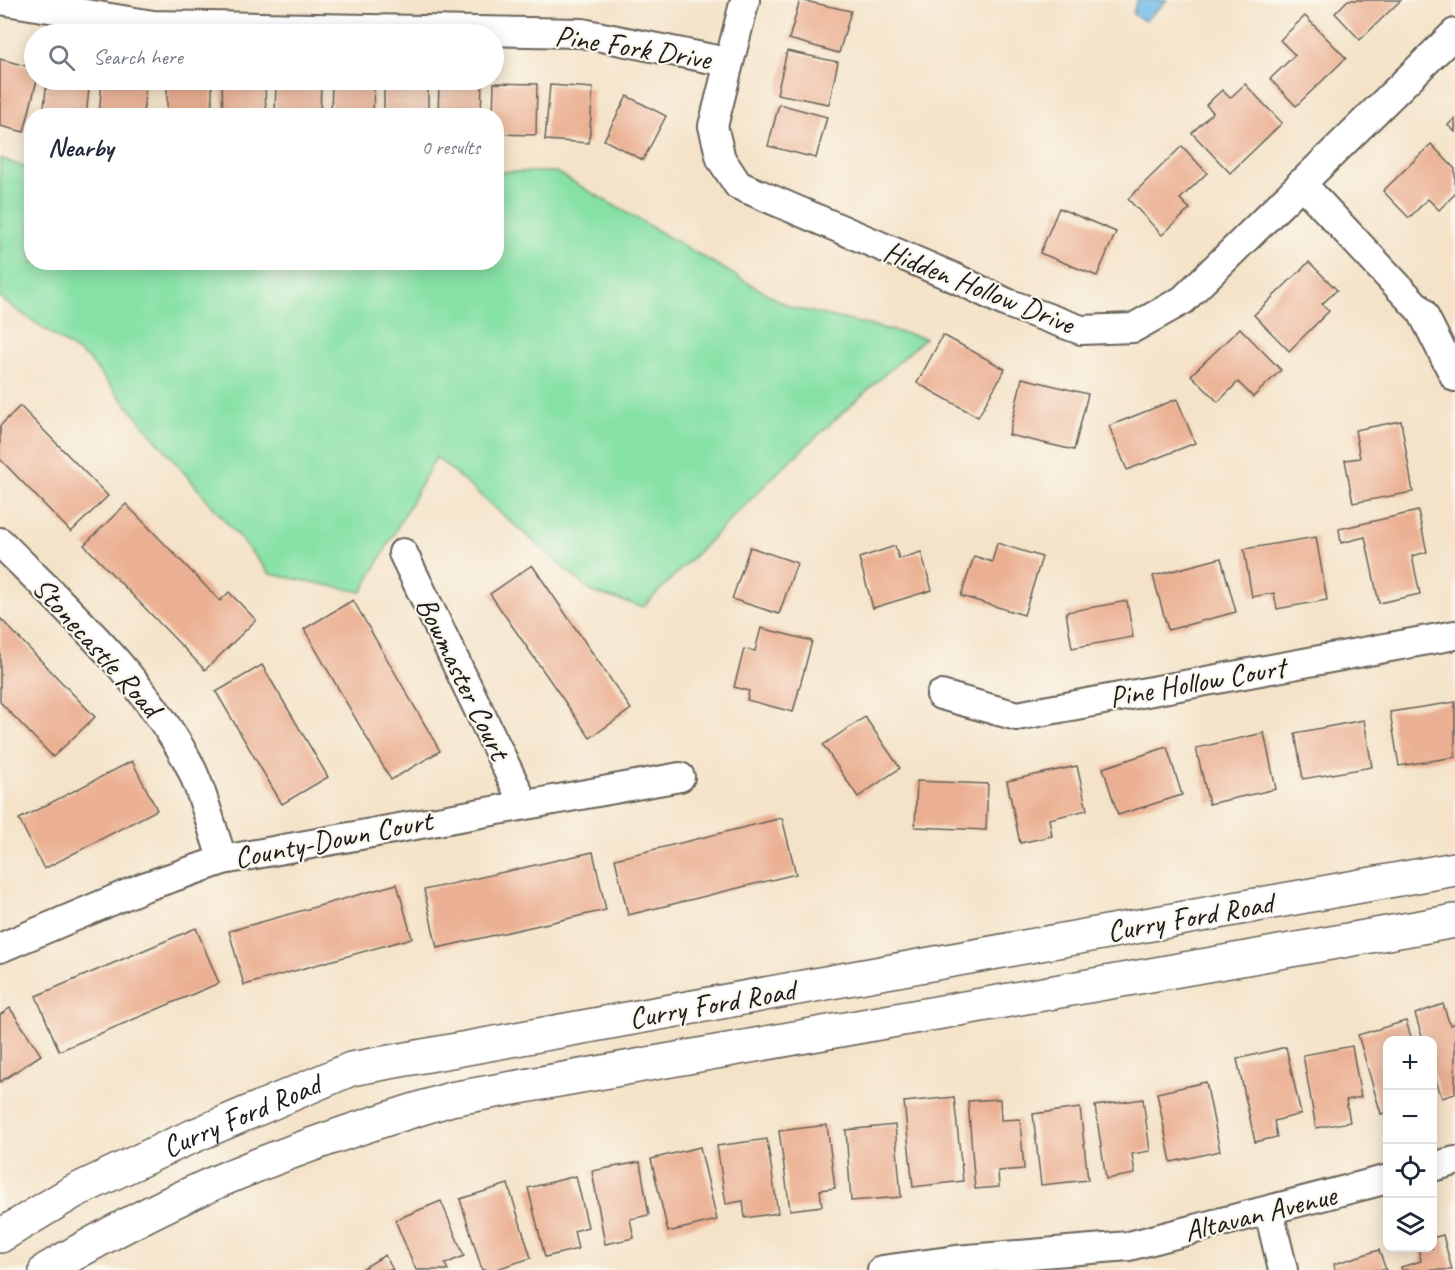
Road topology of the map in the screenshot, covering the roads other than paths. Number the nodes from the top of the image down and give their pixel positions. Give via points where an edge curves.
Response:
1 (0, 0) edge
2 (745, 0) edge
3 (147, 24) edge
4 (504, 32) edge
5 (1455, 33) edge
6 (728, 62) junction
7 (1301, 183) junction
8 (1455, 377) edge
9 (0, 542) edge
10 (403, 553) dead end
11 (1455, 635) edge
12 (941, 695) dead end
13 (680, 777) dead end
14 (524, 804) junction
15 (223, 860) junction
16 (1455, 869) edge
17 (1455, 921) edge
18 (0, 948) edge
19 (1455, 1161) edge
20 (1437, 1166) edge
21 (1383, 1180) edge
22 (1269, 1212) junction
23 (0, 1236) edge
24 (46, 1270) edge
25 (882, 1270) edge
26 (1283, 1270) edge

1 - 3 street, Pine Fork Drive
2 - 6 street, Hidden Hollow Drive
4 - 6 street, Pine Fork Drive via 582,33
5 - 7 street, Hidden Hollow Drive
6 - 7 street, Hidden Hollow Drive via 713,126 721,159 738,185 1006,303 1082,330 1133,328 1183,300
7 - 8 street via 1422,312
9 - 15 street, Stonecastle Road via 122,665 160,714 188,763
10 - 14 street, Bowmaster Court
11 - 12 street, Pine Hollow Court via 1017,716
13 - 14 street, County-Down Court
14 - 15 street, County-Down Court
15 - 18 street, County-Down Court via 144,887
16 - 23 street, Curry Ford Road via 351,1069 146,1157 73,1192
17 - 24 street, Curry Ford Road via 451,1099 366,1125 203,1187
19 - 20 street
21 - 22 street, Altavan Avenue
22 - 25 street, Altavan Avenue via 1129,1246
22 - 26 street

